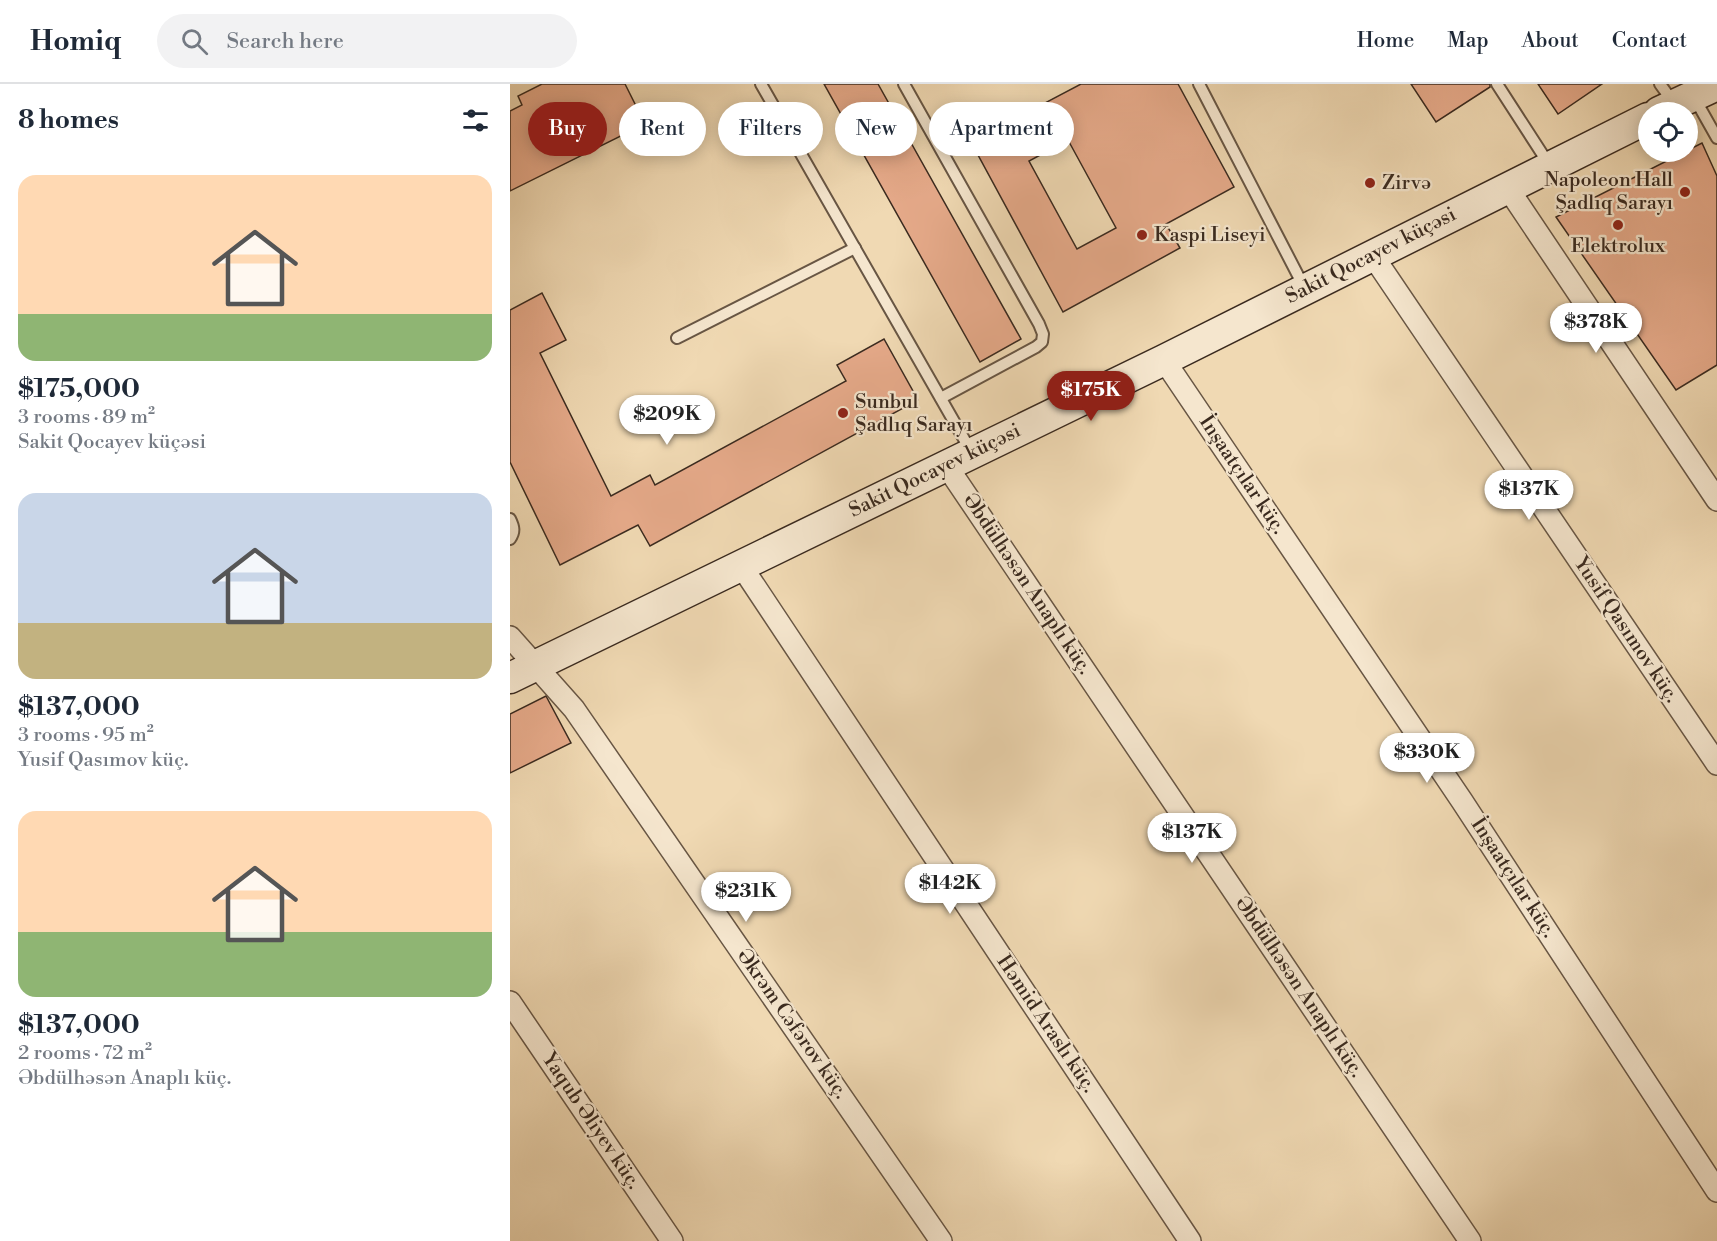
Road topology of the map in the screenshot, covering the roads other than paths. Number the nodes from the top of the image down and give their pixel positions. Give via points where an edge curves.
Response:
1 (761, 84) edge
2 (904, 84) edge
3 (1199, 84) edge
4 (1497, 84) edge
5 (1681, 96) edge
6 (1638, 123) edge
7 (1717, 138) edge
8 (1551, 166) junction
9 (1507, 187) junction
10 (855, 248) junction
11 (1373, 256) junction
12 (1305, 290) junction
13 (677, 338) dead end
14 (1164, 360) junction
15 (941, 398) junction
16 (959, 459) junction
17 (1717, 500) edge
18 (510, 519) edge
19 (510, 539) edge
20 (742, 567) junction
21 (510, 637) edge
22 (523, 672) edge
23 (1717, 764) edge
24 (510, 1002) edge
25 (1717, 1191) edge
26 (672, 1241) edge
27 (941, 1241) edge
28 (1190, 1241) edge
29 (1470, 1241) edge

1 - 10 lane
2 - 15 lane via 1043,334 1036,347
3 - 12 lane
4 - 8 lane
5 - 7 lane
6 - 8 street, Sakit Qocayev küçəsi
8 - 9 street, Sakit Qocayev küçəsi
9 - 11 street, Sakit Qocayev küçəsi
9 - 17 street
10 - 13 lane
10 - 15 lane
11 - 12 street, Sakit Qocayev küçəsi
11 - 23 street, Yusif Qasımov küç.
12 - 14 street, Sakit Qocayev küçəsi
14 - 16 street, Sakit Qocayev küçəsi
14 - 25 street, İnşaatçılar küç. via 1462,801
15 - 16 lane
16 - 20 street, Sakit Qocayev küçəsi
16 - 29 street, Əbdülhəsən Anaplı küç.
18 - 19 lane via 514,534
20 - 22 street, Sakit Qocayev küçəsi
20 - 28 street, Həmid Araslı küç.
21 - 22 street, Əkrəm Cəfərov küç.
22 - 27 street, Əkrəm Cəfərov küç. via 574,708
24 - 26 street, Yaqub Əliyev küç.

